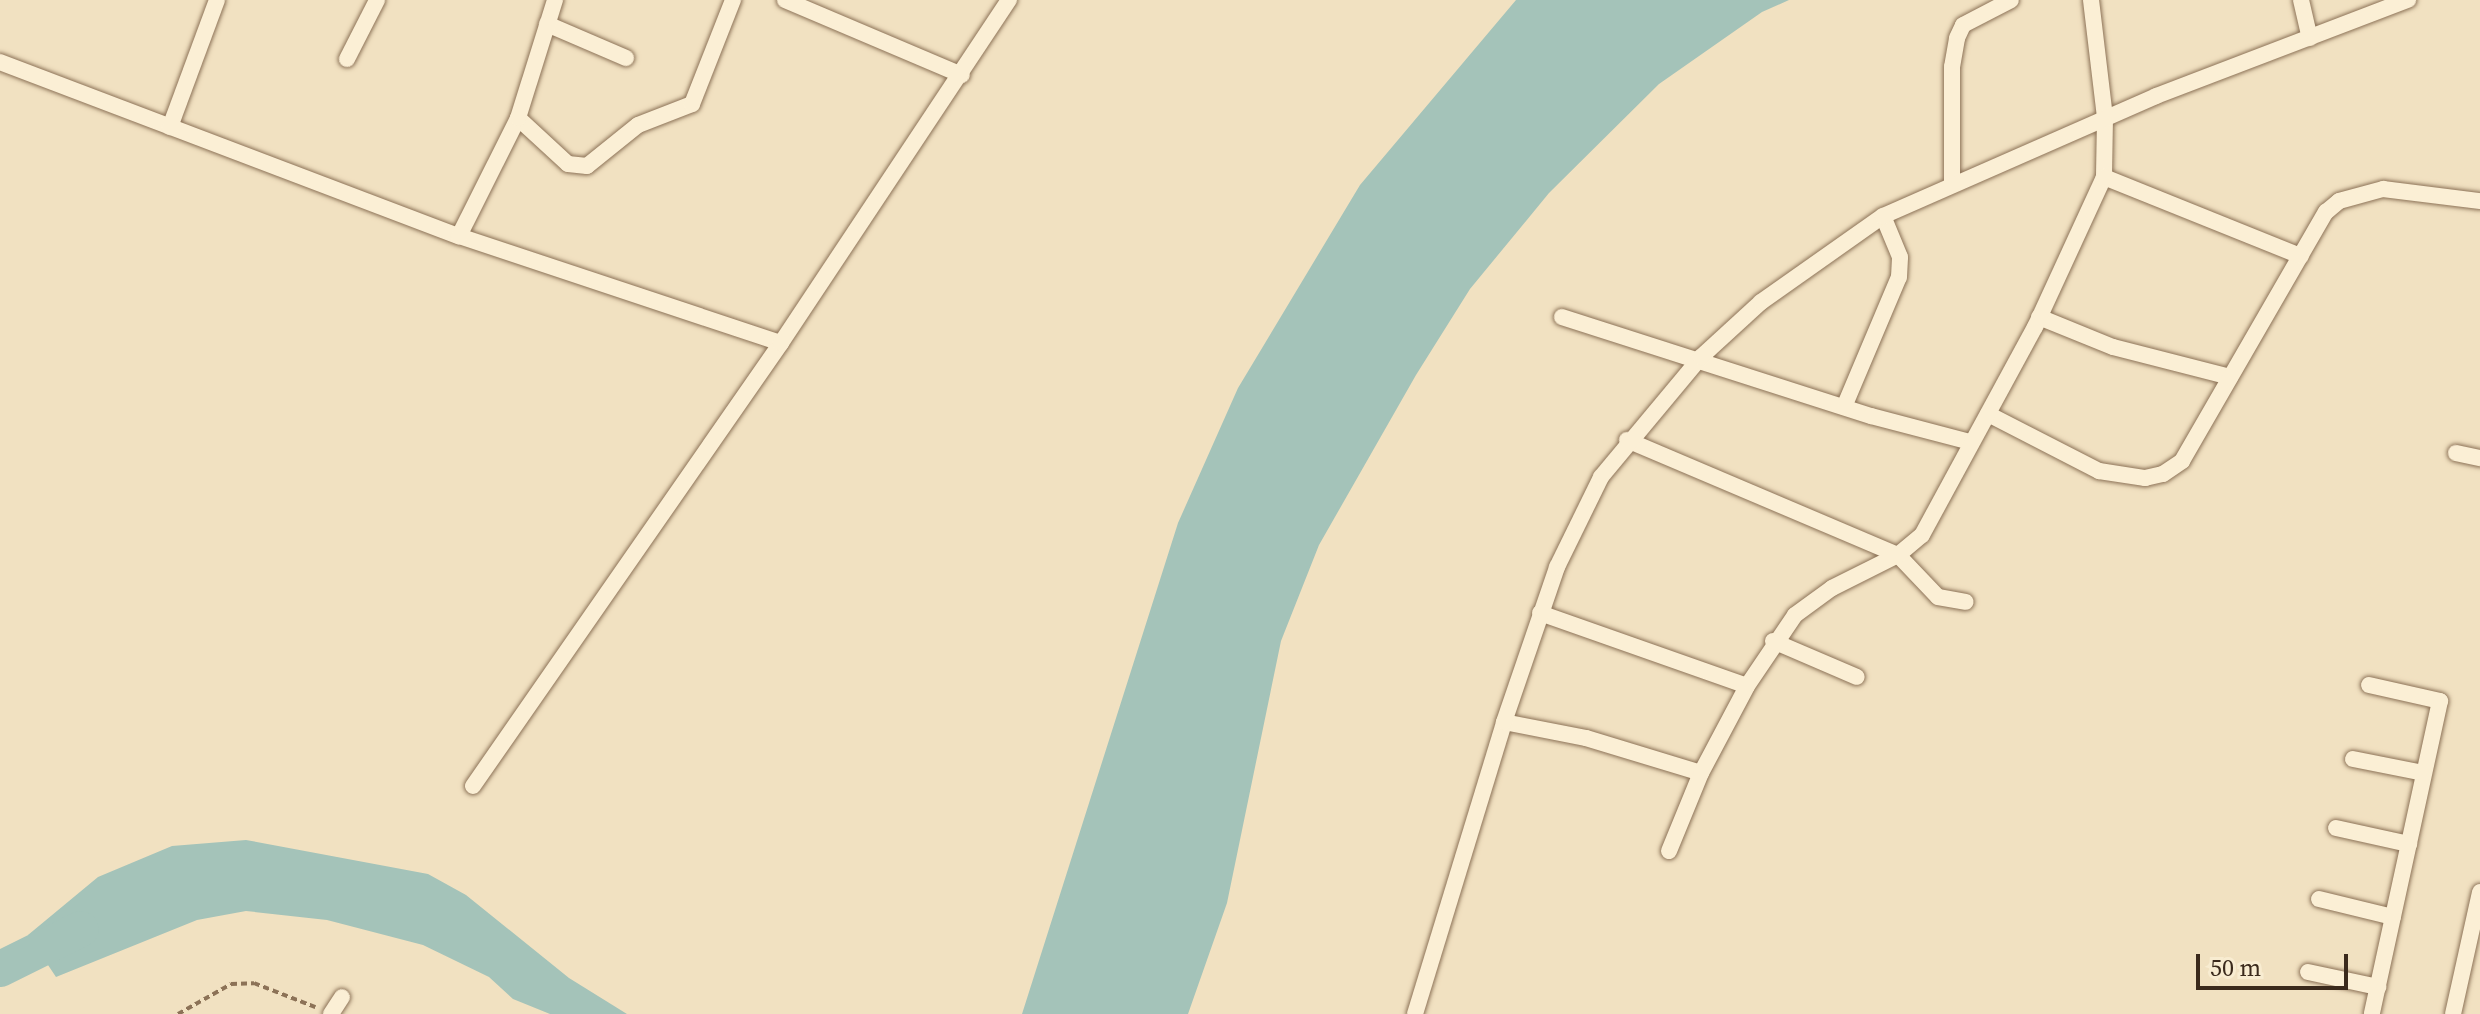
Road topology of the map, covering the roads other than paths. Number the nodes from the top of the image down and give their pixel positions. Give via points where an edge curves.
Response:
1 (217, 0) edge
2 (377, 0) edge
3 (555, 0) edge
4 (733, 0) edge
5 (785, 0) edge
6 (1009, 0) edge
7 (2011, 0) edge
8 (2091, 0) edge
9 (2301, 0) edge
10 (2408, 0) edge
11 (547, 24) junction
12 (2310, 38) junction
13 (626, 58) dead end
14 (347, 59) dead end
15 (0, 62) edge
16 (962, 75) junction
17 (518, 118) junction
18 (2105, 118) junction
19 (170, 127) junction
20 (2104, 177) junction
21 (1952, 182) junction
22 (2480, 201) edge
23 (1883, 216) junction
24 (459, 236) junction
25 (2301, 256) junction
26 (1562, 317) dead end
27 (2039, 317) junction
28 (781, 343) junction
29 (1701, 357) junction
30 (2230, 377) junction
31 (1844, 407) junction
32 (1988, 414) junction
33 (1627, 440) junction
34 (1970, 442) junction
35 (2456, 453) dead end
36 (2480, 458) edge
37 (1898, 555) junction
38 (1966, 602) dead end
39 (1540, 613) junction
40 (1773, 641) junction
41 (1857, 677) dead end
42 (2369, 685) dead end
43 (1747, 686) junction
44 (1504, 722) junction
45 (2353, 759) dead end
46 (1701, 773) junction
47 (2424, 773) junction
48 (473, 786) dead end
49 (2336, 828) dead end
50 (2409, 844) junction
51 (1669, 851) dead end
52 (2480, 892) edge
53 (2319, 899) dead end
54 (2393, 917) junction
55 (2308, 972) dead end
56 (2378, 987) junction
57 (342, 997) dead end
58 (332, 1014) edge
59 (1415, 1014) edge
60 (2372, 1014) edge
61 (2453, 1014) edge

1 - 19 street
2 - 14 street
3 - 11 street
4 - 17 street via 692,104 638,125 587,166 568,164
5 - 16 street
6 - 16 street
7 - 21 street via 1963,25 1957,38
8 - 18 street
9 - 12 street
10 - 12 street
11 - 13 street
11 - 17 street
12 - 18 street
15 - 19 street
16 - 28 street
17 - 24 street
18 - 20 street
18 - 21 street
19 - 24 street
20 - 25 street
20 - 27 street
21 - 23 street
22 - 25 street via 2383,189 2358,192 2326,212
23 - 29 street via 1761,302
23 - 31 street via 1900,257 1899,277
24 - 28 street
25 - 30 street
26 - 29 street
27 - 30 street via 2113,347
27 - 32 street
28 - 48 street
29 - 31 street
29 - 33 street
30 - 32 street via 2182,461 2145,478 2099,471
31 - 34 street
32 - 34 street
33 - 37 street
33 - 39 street via 1576,525
34 - 37 street via 1952,488 1922,535
35 - 36 street
37 - 38 street via 1938,597
37 - 40 street via 1812,602
39 - 43 street
39 - 44 street
40 - 41 street
40 - 43 street
42 - 47 street via 2440,701
43 - 46 street
44 - 46 street via 1586,738
44 - 59 street
45 - 47 street
46 - 51 street
47 - 50 street
49 - 50 street
50 - 54 street
52 - 61 street
53 - 54 street
54 - 56 street
55 - 56 street
56 - 60 street
57 - 58 street

